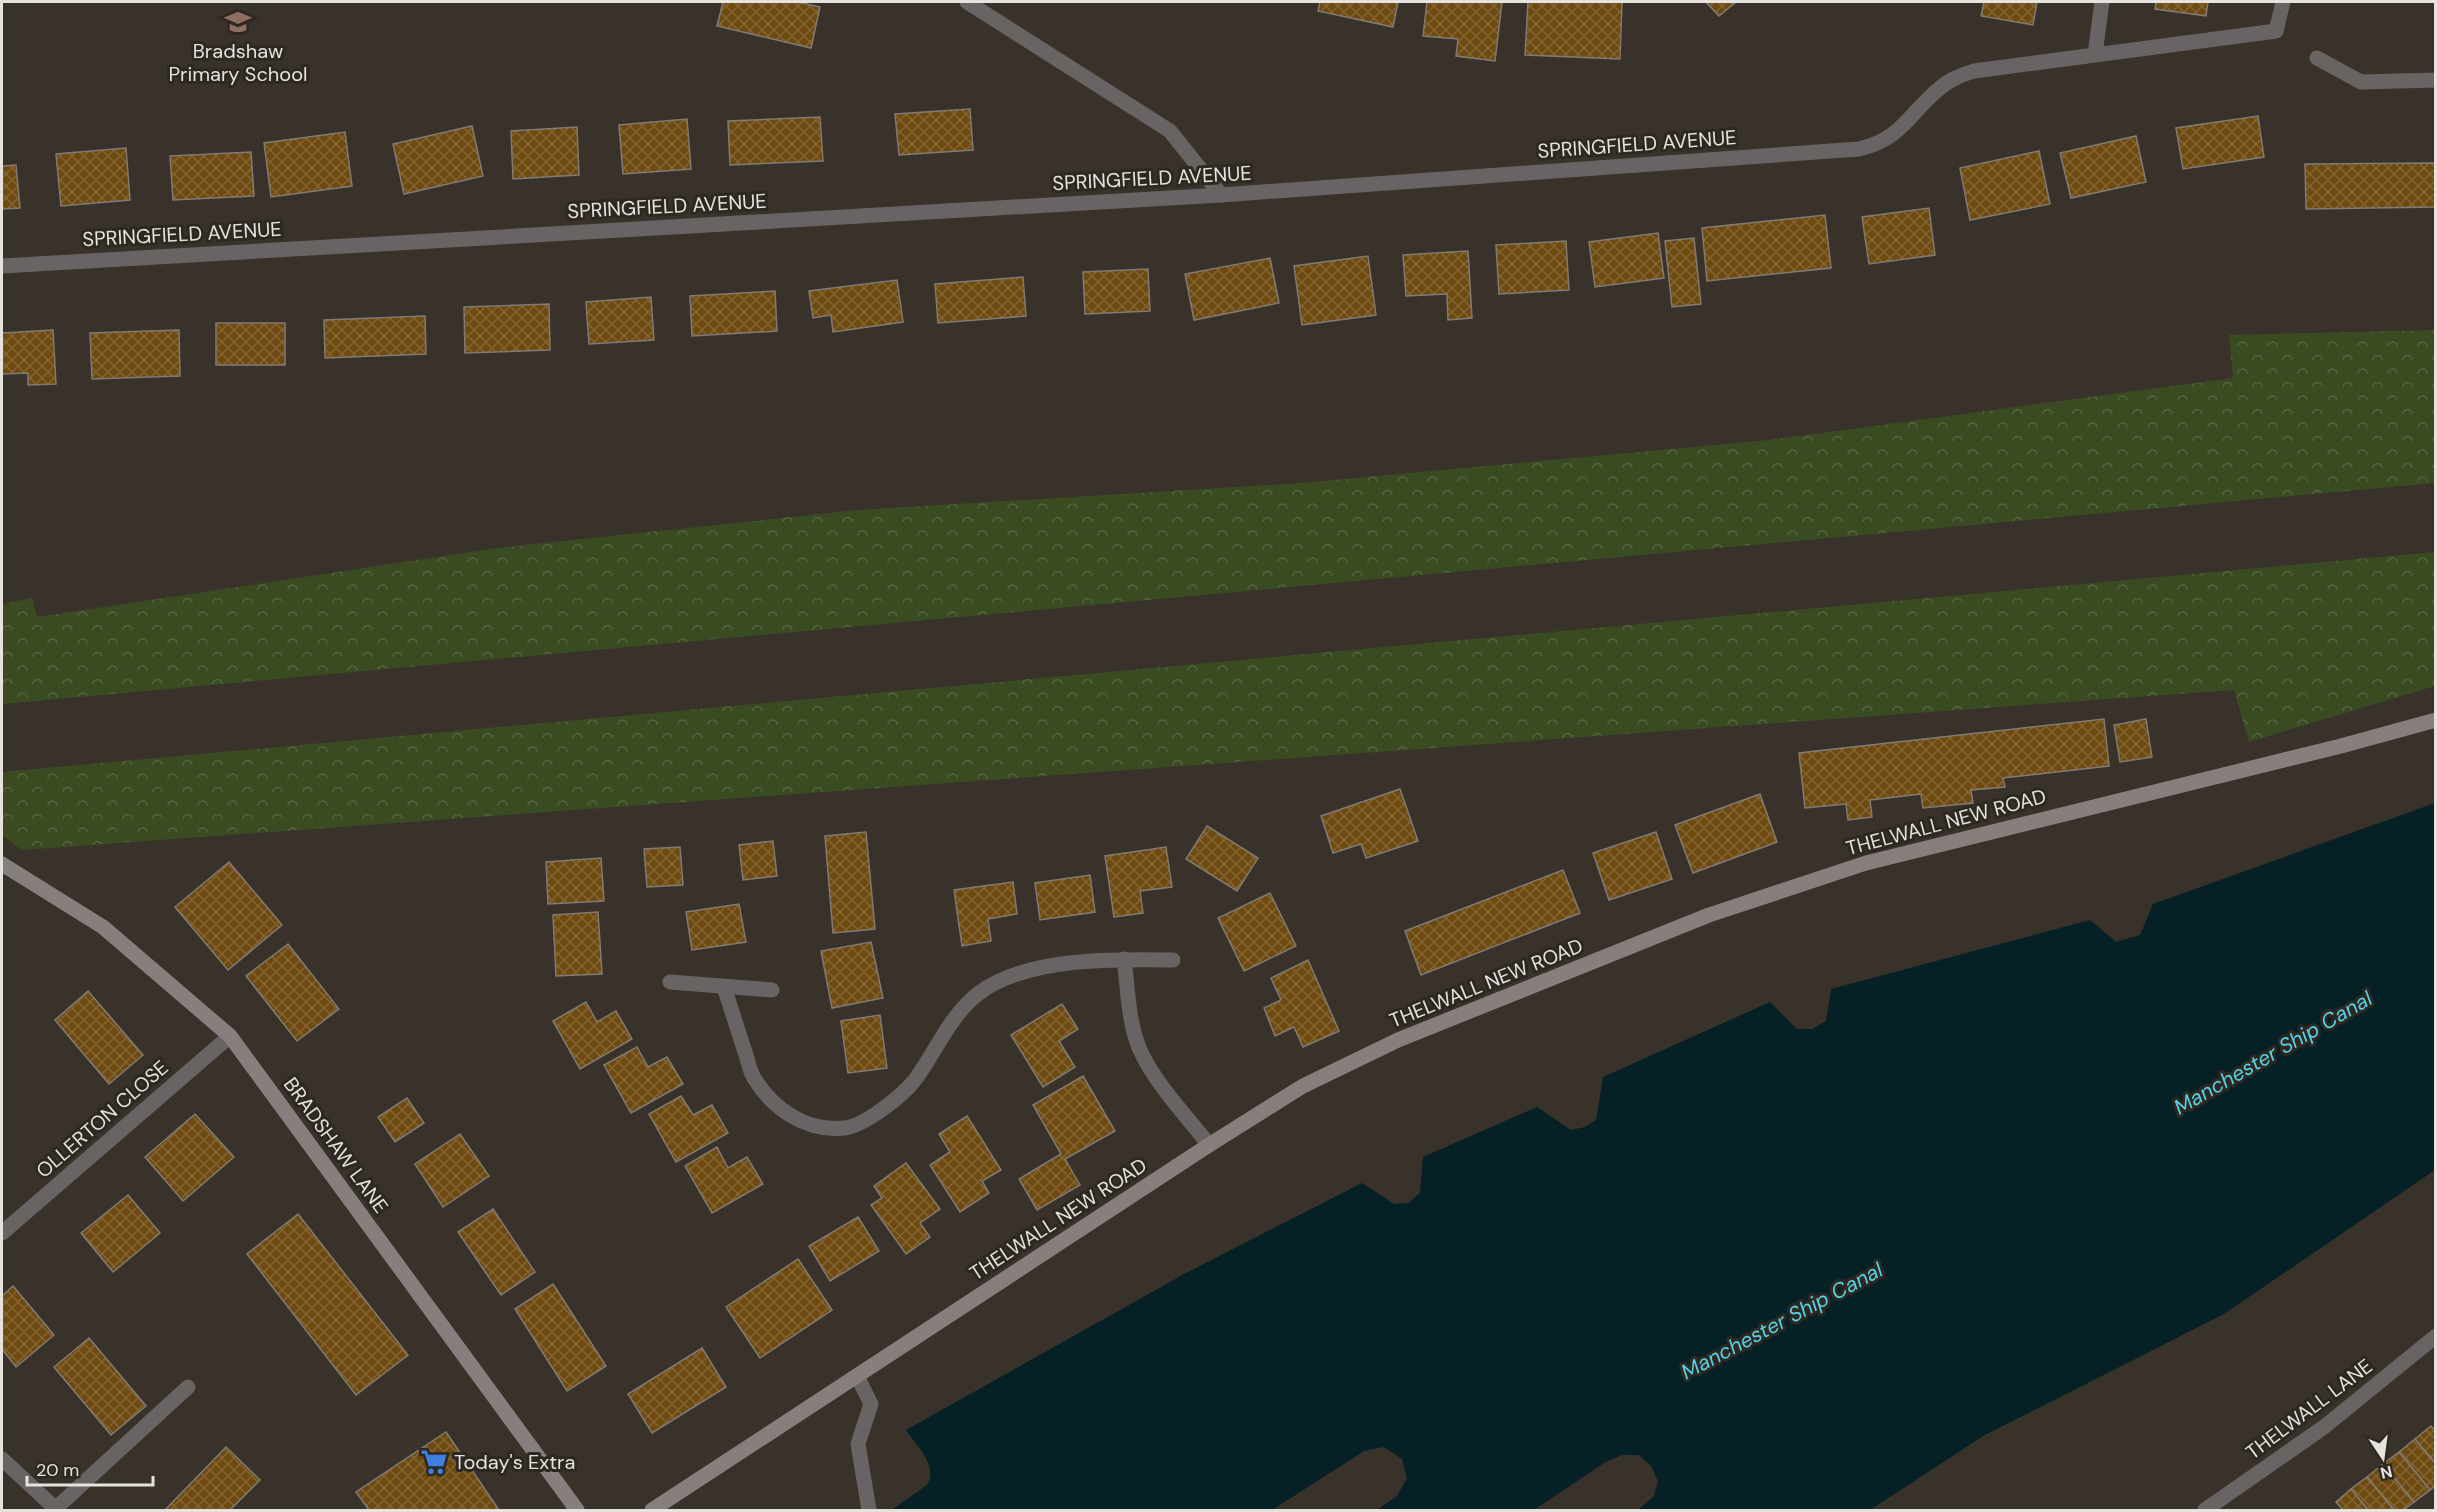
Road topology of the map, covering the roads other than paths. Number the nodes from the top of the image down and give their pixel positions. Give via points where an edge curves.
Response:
1 (967, 2) edge
2 (2102, 2) edge
3 (2283, 2) edge
4 (2095, 54) junction
5 (2317, 58) dead end
6 (2436, 80) edge
7 (1221, 195) junction
8 (2, 266) edge
9 (2436, 720) edge
10 (2, 864) edge
11 (1124, 959) junction
12 (1173, 960) dead end
13 (670, 982) dead end
14 (724, 987) junction
15 (772, 990) dead end
16 (230, 1036) junction
17 (1209, 1145) junction
18 (2, 1233) edge
19 (2436, 1336) edge
20 (857, 1376) junction
21 (188, 1387) dead end
22 (2, 1459) edge
23 (56, 1510) edge
24 (577, 1510) edge
25 (652, 1510) edge
26 (869, 1510) edge
27 (2205, 1510) edge

1 - 7 street via 1170,131
2 - 4 street
3 - 4 street, SPRINGFIELD AVENUE via 2276,31
4 - 7 street, SPRINGFIELD AVENUE via 1974,71 1957,77 1940,88 1891,137 1859,149
5 - 6 street via 2361,82
7 - 8 street, SPRINGFIELD AVENUE
9 - 17 main road, THELWALL NEW ROAD via 1866,862 1709,915 1398,1040 1302,1086
10 - 16 main road, BRADSHAW LANE via 103,927
11 - 12 street
11 - 14 street via 1058,965 1015,974 979,993 956,1015 913,1082 880,1112 845,1129 805,1124 776,1106 753,1076
11 - 17 street via 1132,1025 1141,1051 1158,1080
13 - 14 street
14 - 15 street
16 - 18 street, OLLERTON CLOSE
16 - 24 main road, BRADSHAW LANE
17 - 20 main road, THELWALL NEW ROAD
19 - 27 street, THELWALL LANE via 2324,1426
20 - 25 main road, THELWALL NEW ROAD
20 - 26 street via 871,1404 858,1444
21 - 23 street
22 - 23 street

